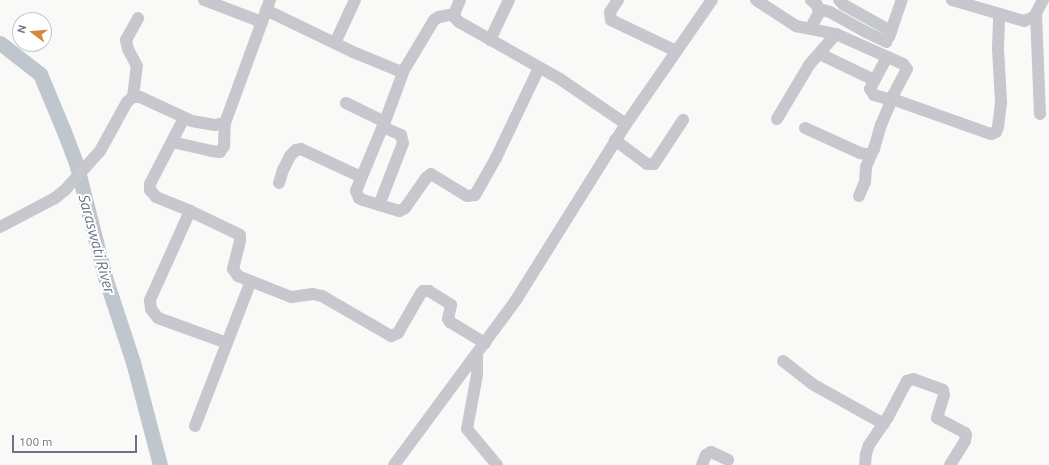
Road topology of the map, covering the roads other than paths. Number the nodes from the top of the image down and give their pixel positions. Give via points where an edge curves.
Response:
1 (204, 0) edge
2 (355, 0) edge
3 (460, 0) edge
4 (509, 0) edge
5 (618, 0) edge
6 (712, 0) edge
7 (756, 0) edge
8 (839, 0) edge
9 (902, 0) edge
10 (952, 0) edge
11 (1043, 0) edge
12 (815, 4) edge
13 (268, 5) edge
14 (454, 14) junction
15 (999, 14) junction
16 (1036, 14) junction
17 (138, 18) dead end
18 (262, 22) junction
19 (810, 29) junction
20 (836, 34) junction
21 (889, 36) junction
22 (490, 40) junction
23 (335, 44) junction
24 (676, 51) junction
25 (820, 54) junction
26 (885, 56) junction
27 (540, 68) junction
28 (404, 70) junction
29 (874, 80) junction
30 (133, 97) junction
31 (892, 99) junction
32 (346, 103) dead end
33 (1040, 114) dead end
34 (184, 118) junction
35 (777, 119) dead end
36 (683, 120) dead end
37 (225, 123) junction
38 (384, 124) junction
39 (626, 124) junction
40 (805, 128) dead end
41 (615, 140) junction
42 (172, 142) junction
43 (872, 153) junction
44 (361, 177) junction
45 (279, 183) dead end
46 (859, 196) dead end
47 (379, 205) junction
48 (190, 211) junction
49 (0, 227) edge
50 (251, 281) junction
51 (227, 343) junction
52 (486, 343) junction
53 (477, 354) junction
54 (784, 361) dead end
55 (884, 424) junction
56 (195, 426) dead end
57 (728, 460) dead end
58 (394, 465) edge
59 (497, 465) edge
60 (702, 465) edge
61 (865, 465) edge
62 (950, 465) edge

1 - 18 street
2 - 23 street
3 - 14 street
4 - 22 street
5 - 24 street via 610,12 611,20
6 - 24 street
7 - 19 street via 796,26
8 - 21 street
9 - 21 street
10 - 15 street
11 - 16 street
12 - 19 street via 819,12
12 - 21 street via 864,31
13 - 18 street
13 - 23 street
14 - 22 street via 458,22
14 - 28 street via 439,16 434,20
15 - 16 street via 1024,21 1032,19
15 - 31 street via 1001,102 1000,121 996,132 988,134
16 - 33 street
17 - 30 street via 126,40 137,66
18 - 37 street
19 - 20 street
20 - 25 street
20 - 26 street
21 - 26 street
22 - 27 street
23 - 28 street via 395,71
24 - 39 street
25 - 29 street
25 - 35 street via 809,65
26 - 29 street
26 - 31 street via 903,64 907,69
27 - 39 street
27 - 47 street via 496,158 473,196 467,196 431,174 403,210
28 - 38 street
29 - 31 street via 870,92
30 - 34 street via 140,97
30 - 49 street via 127,102 92,161 65,190 55,198
31 - 43 street
32 - 38 street
34 - 37 street via 215,125
34 - 42 street
36 - 41 street via 654,164 647,164
37 - 42 street via 224,146 220,152
38 - 44 street
38 - 47 street via 401,135 403,143
39 - 41 street
40 - 43 street via 860,153
41 - 52 street via 516,300
42 - 48 street via 150,184 150,190 156,197
43 - 46 street
44 - 45 street via 301,149 290,156
44 - 47 street via 357,194 363,200
48 - 50 street via 240,235 233,268 238,276
48 - 51 street via 150,300 151,309 158,318
50 - 51 street
50 - 52 street via 291,297 313,294 322,296 391,336 398,333 421,293 429,291 450,305 450,322
51 - 56 street
52 - 53 street
53 - 58 street
53 - 59 street via 477,375 467,429
54 - 55 street via 814,385
55 - 61 street via 867,450
55 - 62 street via 907,380 941,388 945,392 937,418 965,432 966,435
57 - 60 street via 711,452 706,455

